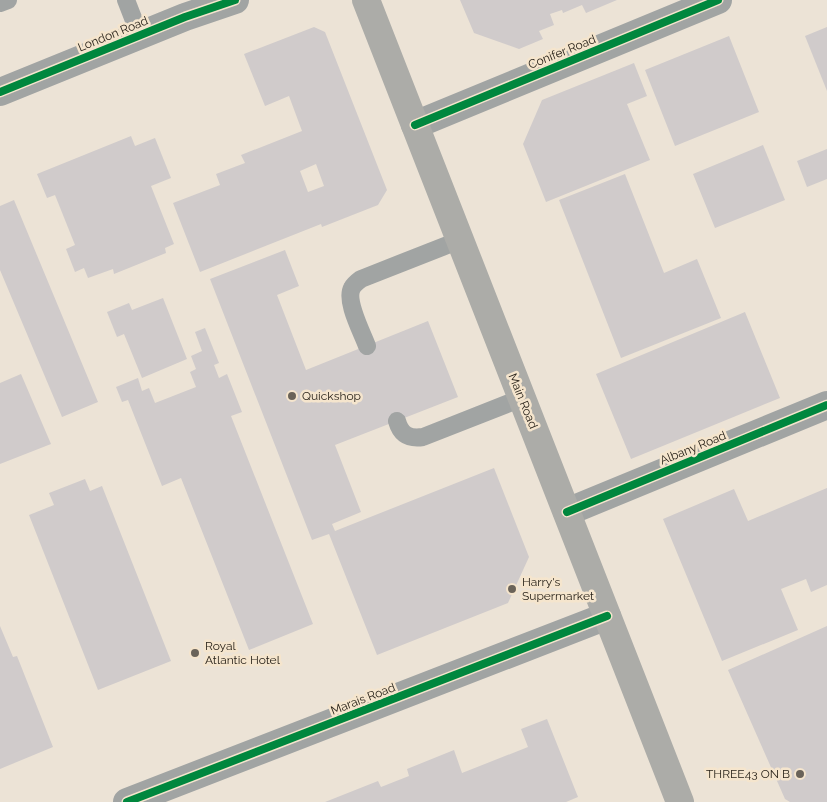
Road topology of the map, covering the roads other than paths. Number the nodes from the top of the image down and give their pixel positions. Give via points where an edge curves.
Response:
1 (8, 0) edge
2 (126, 0) edge
3 (235, 0) edge
4 (366, 0) edge
5 (718, 0) edge
6 (0, 3) edge
7 (140, 36) junction
8 (0, 92) edge
9 (415, 125) junction
10 (460, 240) junction
11 (367, 346) dead end
12 (522, 398) junction
13 (827, 405) edge
14 (397, 421) dead end
15 (567, 512) junction
16 (607, 616) junction
17 (127, 802) edge
18 (680, 802) edge

1 - 6 lane
2 - 7 lane
3 - 7 street, London Road
4 - 9 main road, Main Road
5 - 9 street, Conifer Road
7 - 8 street, London Road
9 - 10 main road, Main Road
10 - 11 lane via 353,285 351,303
10 - 12 main road, Main Road
12 - 14 lane via 423,437 405,435
12 - 15 main road, Main Road
13 - 15 street, Albany Road
15 - 16 main road, Main Road
16 - 17 street, Marais Road
16 - 18 main road, Main Road

